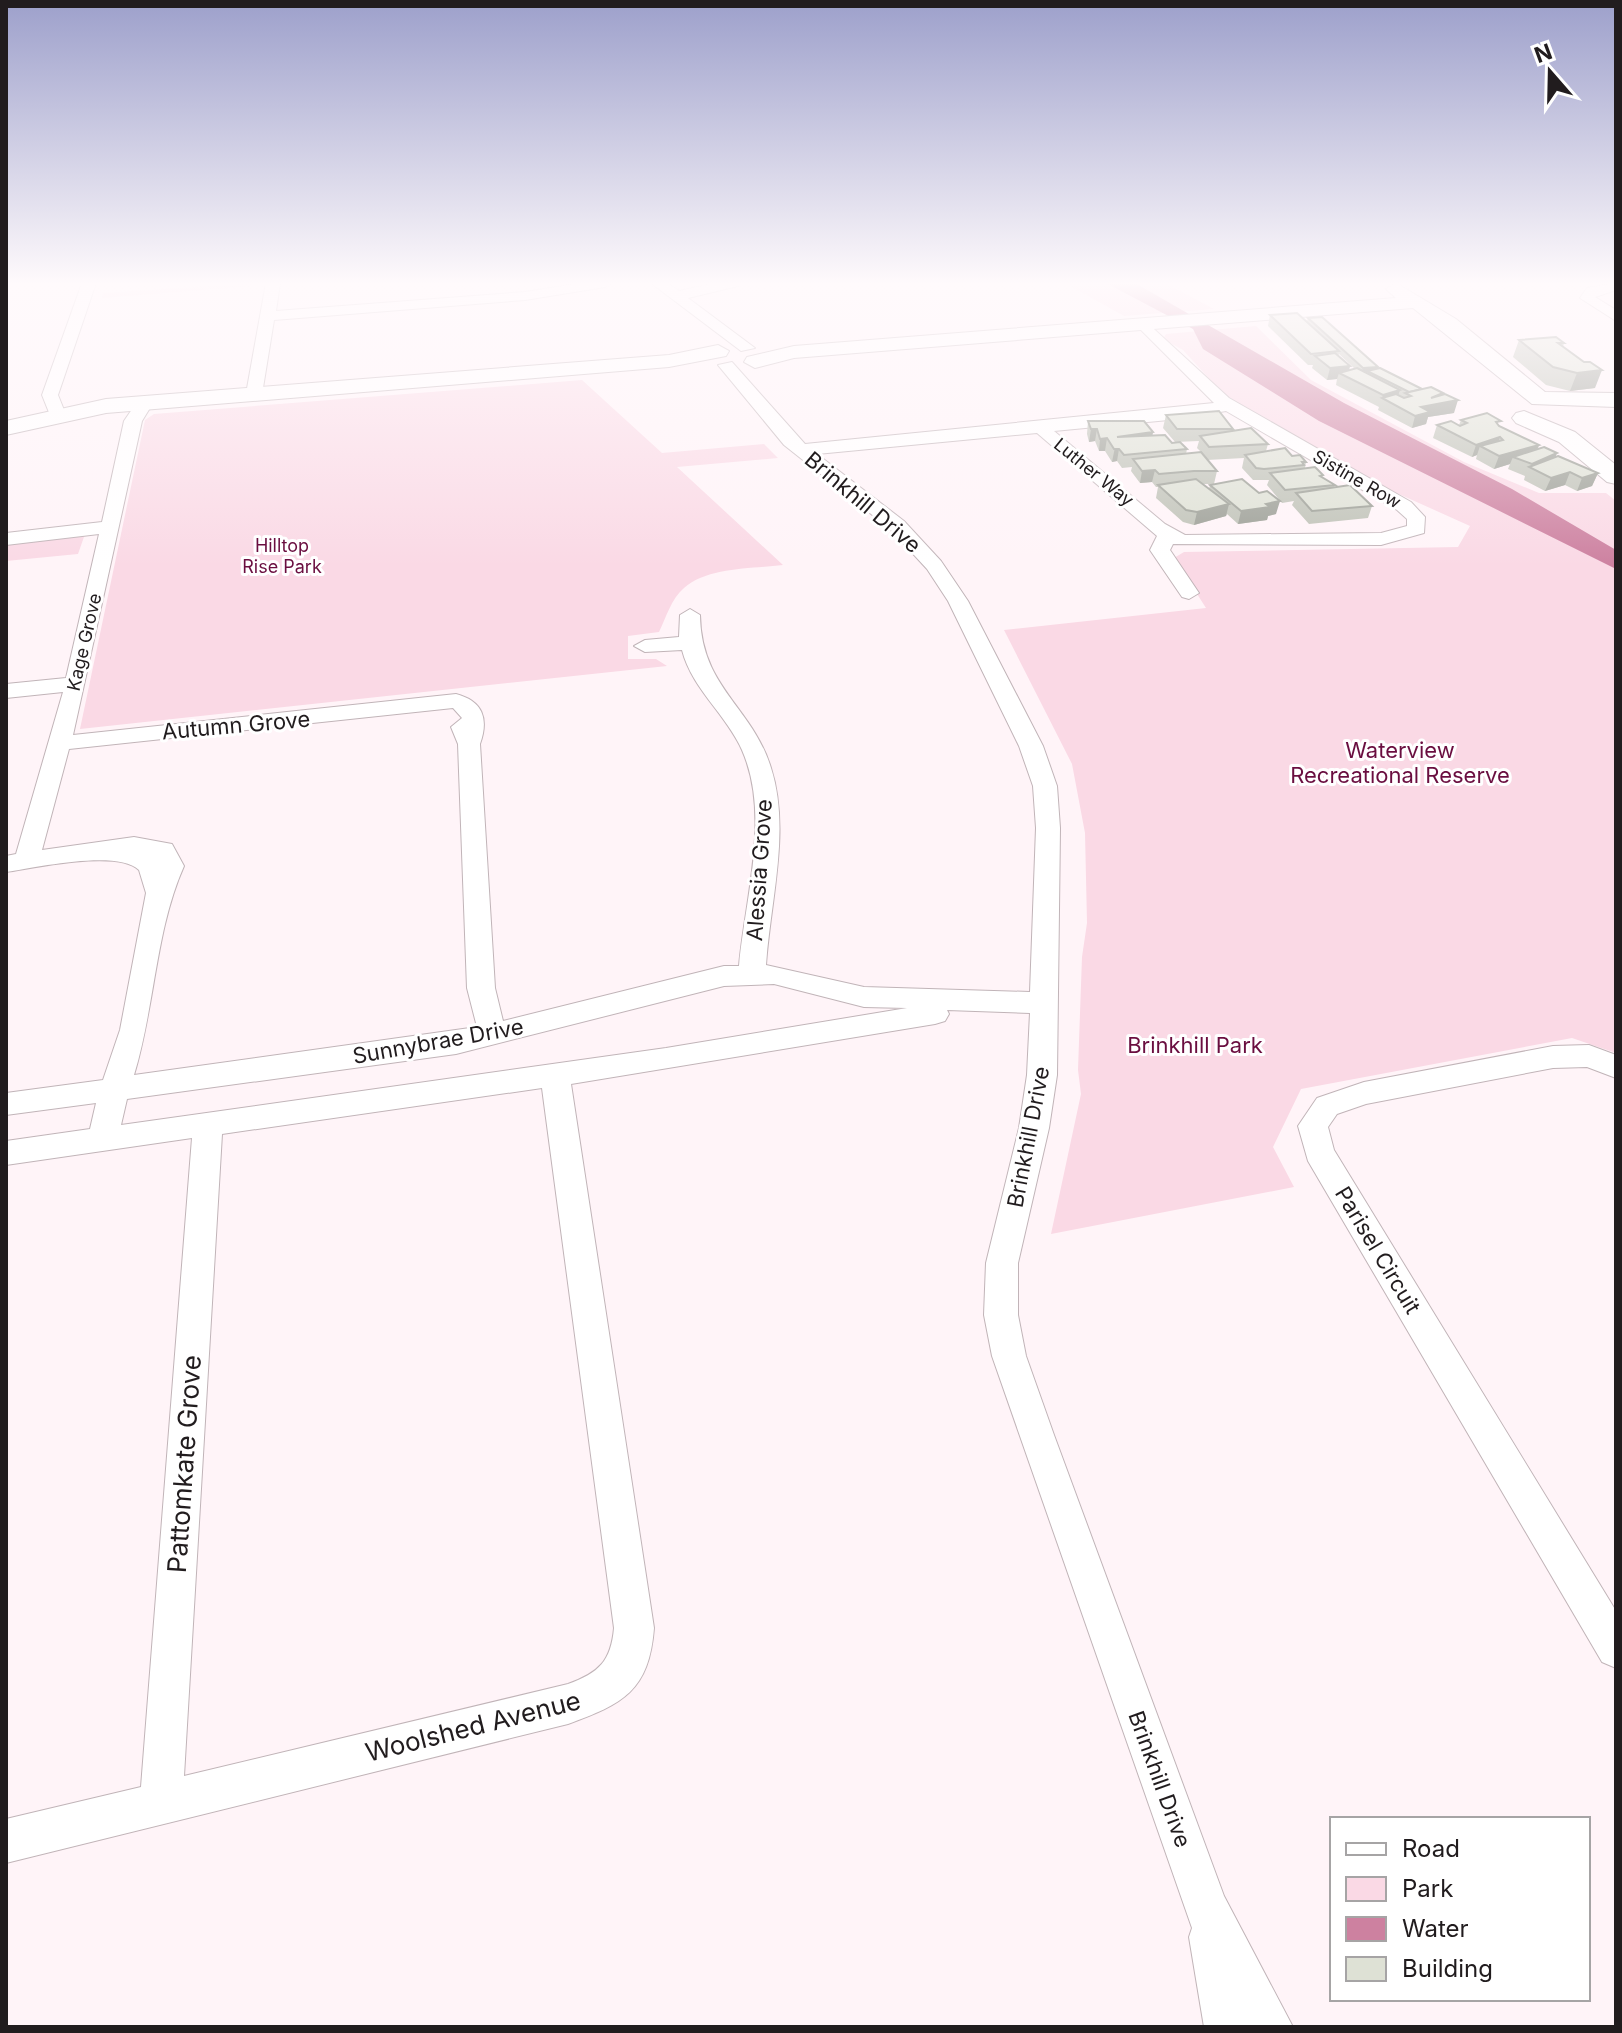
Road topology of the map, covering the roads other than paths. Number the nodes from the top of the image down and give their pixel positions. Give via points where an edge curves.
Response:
1 (56, 378) edge
2 (257, 378) edge
3 (457, 378) edge
4 (756, 378) edge
5 (1199, 378) edge
6 (1490, 378) edge
7 (1510, 378) edge
8 (254, 394) junction
9 (1609, 400) edge
10 (1502, 401) junction
11 (1229, 405) junction
12 (136, 409) junction
13 (1553, 413) junction
14 (58, 415) junction
15 (1041, 427) junction
16 (6, 428) edge
17 (802, 450) junction
18 (1616, 477) edge
19 (110, 527) junction
20 (1167, 536) junction
21 (6, 539) edge
22 (1189, 593) dead end
23 (690, 615) dead end
24 (689, 643) junction
25 (645, 646) dead end
26 (76, 684) junction
27 (6, 691) edge
28 (59, 743) junction
29 (16, 863) edge
30 (752, 973) junction
31 (866, 1010) junction
32 (1044, 1010) junction
33 (493, 1035) junction
34 (1616, 1067) edge
35 (555, 1075) junction
36 (126, 1089) junction
37 (6, 1104) edge
38 (208, 1124) junction
39 (118, 1137) junction
40 (6, 1153) edge
41 (1616, 1648) edge
42 (161, 1805) junction
43 (6, 1841) edge
44 (1206, 1908) junction
45 (1227, 2027) edge
46 (1270, 2027) edge

1 - 14 street via 50,395
2 - 8 street
3 - 8 street
4 - 17 street, Brinkhill Drive via 774,422
5 - 11 street, Sistine Row
6 - 10 street
7 - 13 street
8 - 12 street
9 - 13 street
10 - 13 street via 1513,397
10 - 13 street via 1524,418
11 - 15 street
11 - 20 street, Sistine Row via 1404,506 1416,517 1417,529 1381,539 1199,542
12 - 14 street
12 - 19 street, Kage Grove
13 - 18 street
14 - 16 street
15 - 17 street
15 - 20 street, Luther Way
17 - 32 street, Brinkhill Drive via 897,525 934,565 958,601 1031,746 1045,786 1048,828
19 - 21 street
19 - 26 street, Kage Grove
20 - 22 street via 1160,550
23 - 24 street, Alessia Grove
24 - 25 street
24 - 30 street, Alessia Grove via 691,656 761,767 768,807
26 - 27 street
26 - 28 street, Kage Grove
28 - 29 street, Kage Grove
28 - 33 street, Autumn Grove via 412,707 438,708 458,716 469,744 481,988
29 - 36 street via 85,855 145,861 159,893
30 - 31 street, Sunnybrae Drive via 774,974
30 - 33 street, Sunnybrae Drive via 682,984
31 - 32 street, Sunnybrae Drive
31 - 35 street, Sunnybrae Drive via 727,1050
32 - 44 street, Brinkhill Drive via 1042,1075 1002,1263 1001,1315 1036,1435
33 - 36 street, Sunnybrae Drive
34 - 41 street, Parisel Circuit via 1589,1056 1553,1057 1356,1095 1327,1106 1313,1126 1319,1152
35 - 38 street, Sunnybrae Drive
35 - 42 street, Woolshed Avenue via 627,1567 633,1659 619,1680 568,1704
36 - 37 street, Sunnybrae Drive
36 - 39 street
38 - 39 street, Sunnybrae Drive
38 - 42 street, Pattomkate Grove
39 - 40 street, Sunnybrae Drive
42 - 43 street, Woolshed Avenue
44 - 45 street, Brinkhill Drive
44 - 46 street, Brinkhill Drive

